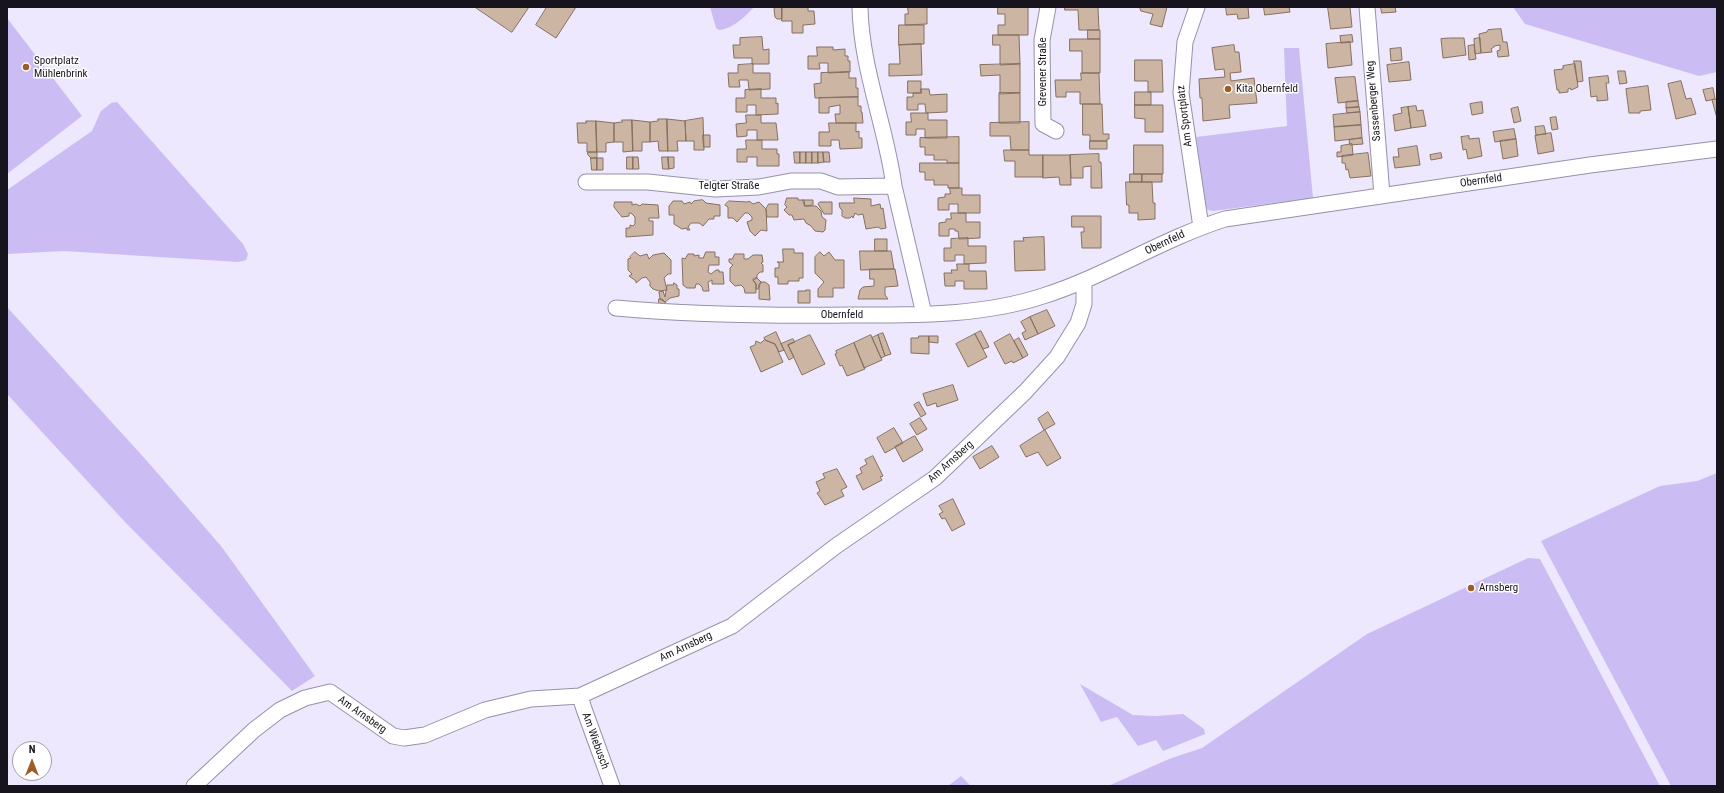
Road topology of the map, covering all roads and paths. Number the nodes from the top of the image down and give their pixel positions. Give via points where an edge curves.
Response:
1 (860, 7) edge
2 (1048, 7) edge
3 (1197, 7) edge
4 (1367, 7) edge
5 (1056, 132) dead end
6 (1717, 149) edge
7 (586, 182) dead end
8 (894, 186) junction
9 (1382, 195) junction
10 (1201, 227) junction
11 (1084, 282) junction
12 (616, 308) dead end
13 (924, 314) junction
14 (580, 696) junction
15 (194, 786) edge
16 (612, 786) edge

1 - 8 street via 864,51
2 - 5 street, Grevener Straße via 1042,40 1043,124
3 - 10 street, Am Sportplatz via 1185,42 1181,93
4 - 9 street, Sassenberger Weg
6 - 9 street, Obernfeld
7 - 8 street, Telgter Straße via 648,182 715,189 759,187 791,181 821,181 838,187
8 - 13 street
9 - 10 street, Obernfeld via 1225,219
10 - 11 street, Obernfeld
11 - 13 street, Obernfeld via 998,306
11 - 14 street, Am Arnsberg via 1084,304 1078,323 1058,357 935,478 836,546 732,626
12 - 13 street, Obernfeld via 681,313 795,316
14 - 15 street, Am Arnsberg via 531,699 485,710 425,735 404,738 393,736 330,692 305,698 280,710 254,730
14 - 16 street, Am Wiebusch

